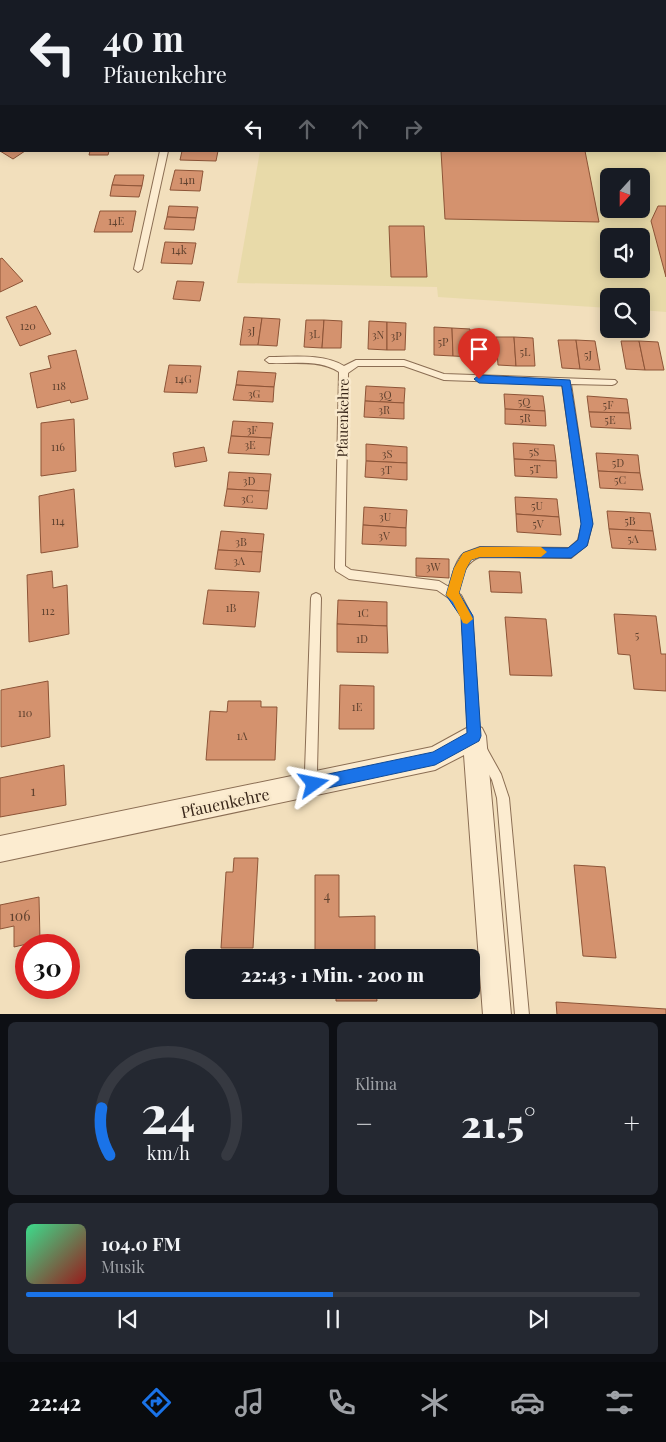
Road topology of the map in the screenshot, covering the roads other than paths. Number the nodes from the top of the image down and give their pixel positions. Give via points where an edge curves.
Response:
1 (164, 152) edge
2 (138, 269) dead end
3 (269, 360) dead end
4 (344, 371) junction
5 (612, 382) dead end
6 (566, 383) junction
7 (452, 595) junction
8 (316, 598) dead end
9 (474, 736) junction
10 (314, 784) junction
11 (0, 850) edge
12 (497, 1014) edge
13 (522, 1014) edge

1 - 2 lane
3 - 4 lane via 327,362
4 - 6 lane, Pfauenkehre via 356,363 404,363 444,377
4 - 7 lane, Pfauenkehre via 340,568 349,574 439,586
5 - 6 lane, Pfauenkehre
6 - 7 lane via 587,524 583,542 571,553 480,552 467,557
7 - 9 lane, Pfauenkehre via 467,616
8 - 10 lane via 311,771
9 - 10 street, Pfauenkehre via 435,758
9 - 12 street, Pfauenkehre
9 - 13 lane, Pfauenkehre via 497,778 503,798
10 - 11 street, Pfauenkehre

